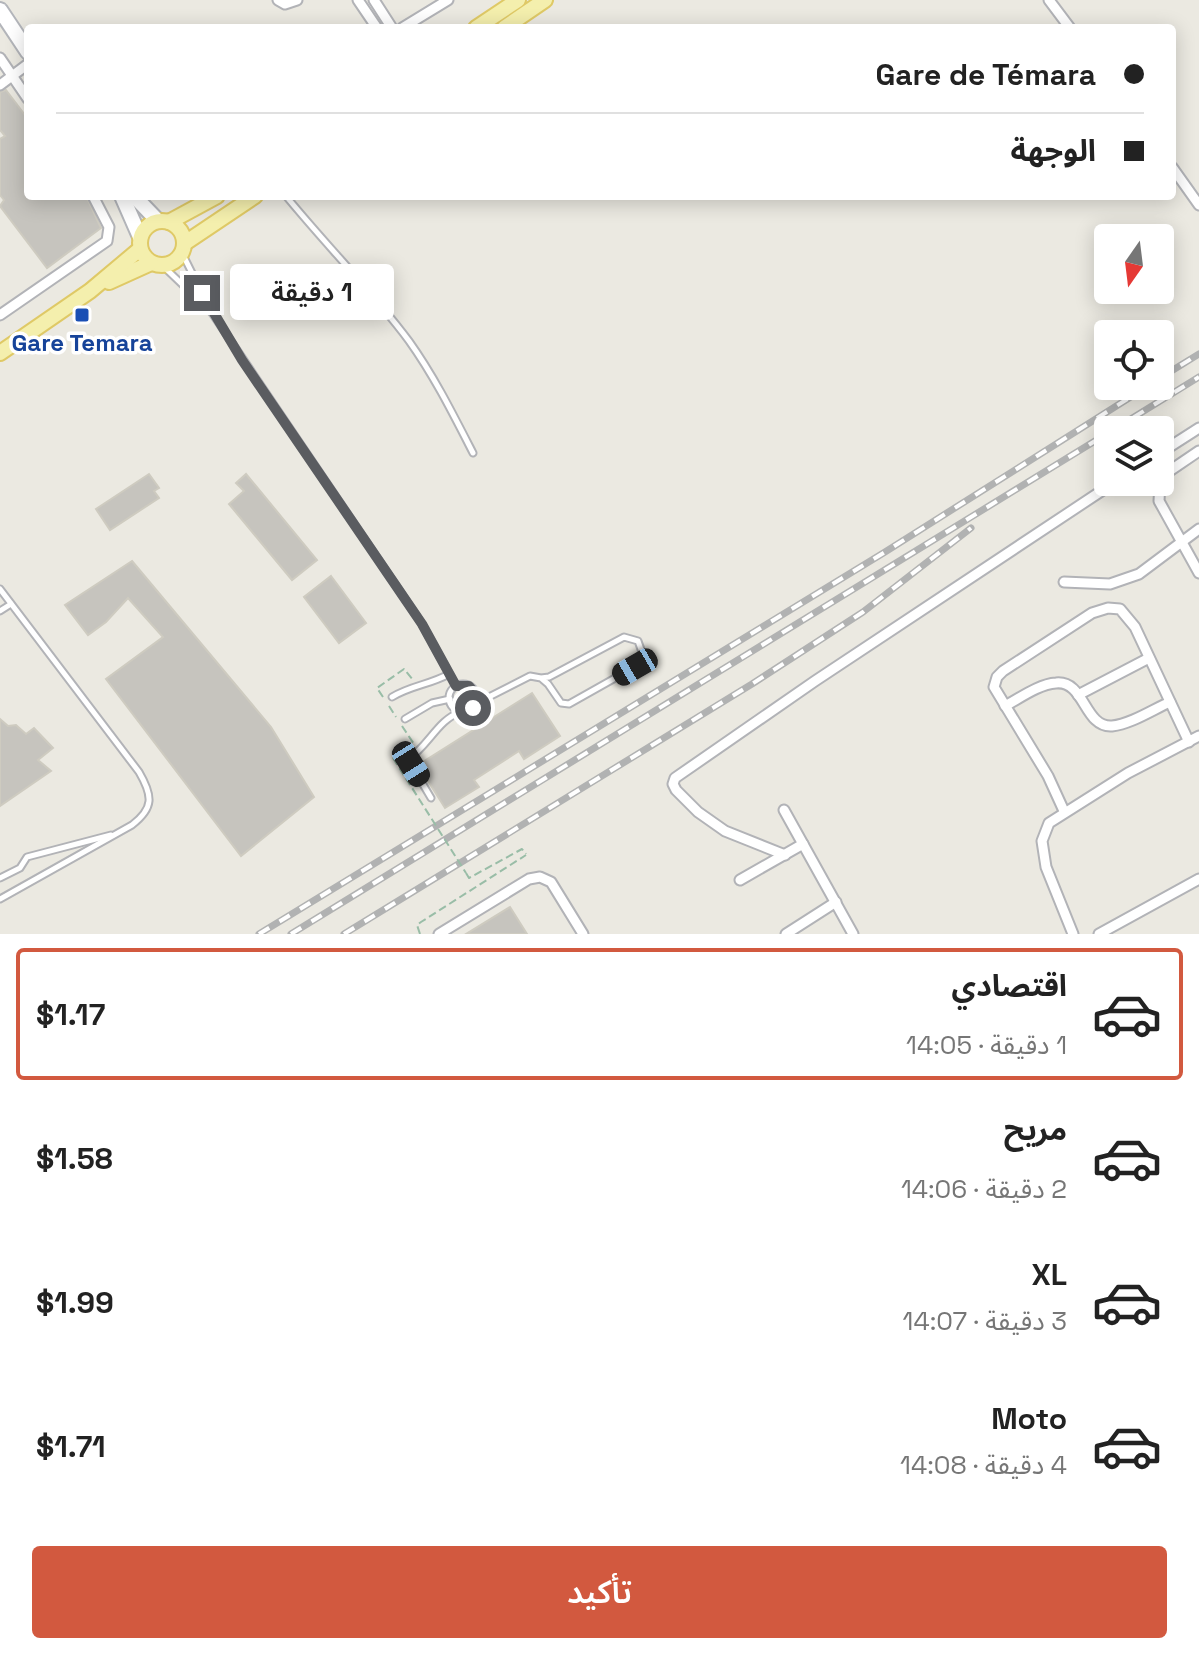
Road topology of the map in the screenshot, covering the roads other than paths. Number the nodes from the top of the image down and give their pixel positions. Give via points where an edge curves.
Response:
1 (278, 0) edge
2 (297, 0) edge
3 (358, 0) edge
4 (374, 0) edge
5 (448, 0) edge
6 (518, 0) edge
7 (545, 0) edge
8 (1049, 0) edge
9 (0, 10) edge
10 (374, 24) edge
11 (389, 24) edge
12 (409, 24) edge
13 (482, 24) edge
14 (510, 24) edge
15 (1067, 24) edge
16 (24, 46) edge
17 (0, 58) edge
18 (24, 67) edge
19 (12, 76) junction
20 (0, 85) edge
21 (24, 93) edge
22 (1176, 173) edge
23 (95, 200) edge
24 (124, 200) edge
25 (139, 200) edge
26 (209, 200) edge
27 (250, 200) edge
28 (289, 200) edge
29 (1199, 205) edge
30 (164, 221) junction
31 (140, 243) junction
32 (184, 248) junction
33 (157, 264) junction
34 (90, 291) junction
35 (212, 313) junction
36 (0, 315) edge
37 (0, 353) edge
38 (1199, 428) edge
39 (1174, 444) edge
40 (1199, 451) edge
41 (473, 453) dead end
42 (1174, 468) edge
43 (1094, 496) edge
44 (1159, 496) edge
45 (1199, 529) edge
46 (1181, 541) junction
47 (1199, 573) edge
48 (1064, 582) dead end
49 (0, 589) edge
50 (11, 604) junction
51 (0, 611) edge
52 (1149, 658) junction
53 (449, 674) junction
54 (541, 678) junction
55 (456, 686) junction
56 (1078, 695) junction
57 (392, 697) dead end
58 (450, 699) junction
59 (1170, 702) junction
60 (477, 703) junction
61 (1005, 706) junction
62 (461, 712) junction
63 (405, 719) dead end
64 (1199, 736) edge
65 (1189, 742) junction
66 (431, 798) dead end
67 (784, 810) dead end
68 (1064, 811) junction
69 (118, 833) junction
70 (803, 844) junction
71 (785, 855) junction
72 (0, 878) edge
73 (1199, 879) edge
74 (740, 880) dead end
75 (0, 899) edge
76 (836, 902) junction
77 (439, 934) edge
78 (583, 934) edge
79 (786, 934) edge
80 (853, 934) edge
81 (1073, 934) edge
82 (1099, 934) edge

1 - 2 street
3 - 10 street
4 - 11 street
5 - 12 street
6 - 13 main road
7 - 14 main road
8 - 15 street
9 - 16 main road
17 - 19 street
18 - 19 street
19 - 20 street
19 - 21 street
22 - 29 street
23 - 36 street via 109,227 107,241
24 - 31 main road
25 - 30 main road
26 - 30 main road
27 - 32 main road
28 - 41 lane via 410,342
30 - 31 main road via 147,227
30 - 32 main road via 180,230
31 - 33 main road
31 - 34 main road
32 - 33 main road via 177,260
32 - 35 lane
33 - 34 main road
33 - 35 lane
34 - 37 main road
35 - 53 lane via 422,624
38 - 39 street
40 - 42 street
43 - 71 street via 675,778 676,790 712,823
44 - 46 street
45 - 46 street
46 - 47 street
46 - 48 street via 1139,574 1110,584
49 - 50 lane
50 - 51 lane
50 - 69 lane via 148,788 150,803 144,816
52 - 56 street
52 - 59 street
52 - 61 street via 1120,609 1092,613 997,677 994,687
53 - 55 lane
53 - 57 lane
54 - 54 lane via 561,703 569,704 640,664 642,650 634,638 624,637
54 - 60 lane via 525,677
55 - 58 lane
55 - 60 lane via 469,686
56 - 59 street via 1096,721 1109,727
56 - 61 street via 1060,682
58 - 62 lane
58 - 63 lane
59 - 65 street
60 - 62 lane
61 - 68 street
62 - 66 lane via 435,729 420,752 408,759
64 - 65 street
65 - 68 street
67 - 70 street
68 - 81 street via 1049,823 1042,841 1046,867
69 - 72 lane via 27,857 20,868
69 - 75 lane
70 - 71 street
70 - 76 street
71 - 74 street
73 - 82 street
76 - 79 street
76 - 80 street
77 - 78 street via 540,877 551,882

